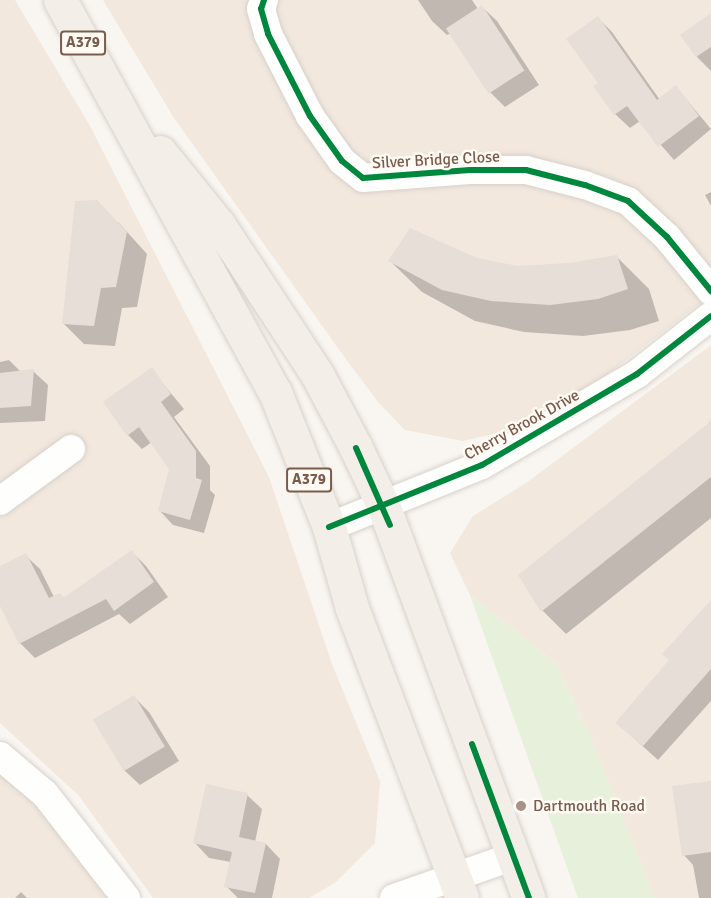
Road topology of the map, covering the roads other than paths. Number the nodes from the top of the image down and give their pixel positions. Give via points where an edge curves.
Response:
1 (60, 0) edge
2 (264, 0) edge
3 (106, 85) junction
4 (711, 291) edge
5 (711, 316) edge
6 (71, 449) dead end
7 (0, 501) edge
8 (384, 507) junction
9 (329, 527) junction
10 (0, 756) edge
11 (512, 857) junction
12 (458, 888) edge
13 (126, 898) edge
14 (394, 898) edge
15 (529, 898) edge

1 - 3 main road, A379
2 - 4 street, Silver Bridge Close via 261,9 268,34 310,116 342,161 363,178 526,170 585,184 628,201 667,237
3 - 8 main road, A379 via 226,235 317,374
3 - 9 main road, A379 via 275,392
5 - 8 street, Cherry Brook Drive via 637,374 492,460
6 - 7 street
8 - 9 street, Cherry Brook Drive
8 - 11 main road, A379
9 - 12 main road, A379 via 352,608
10 - 13 street via 45,794
11 - 12 street
11 - 15 main road, A379
12 - 14 street

